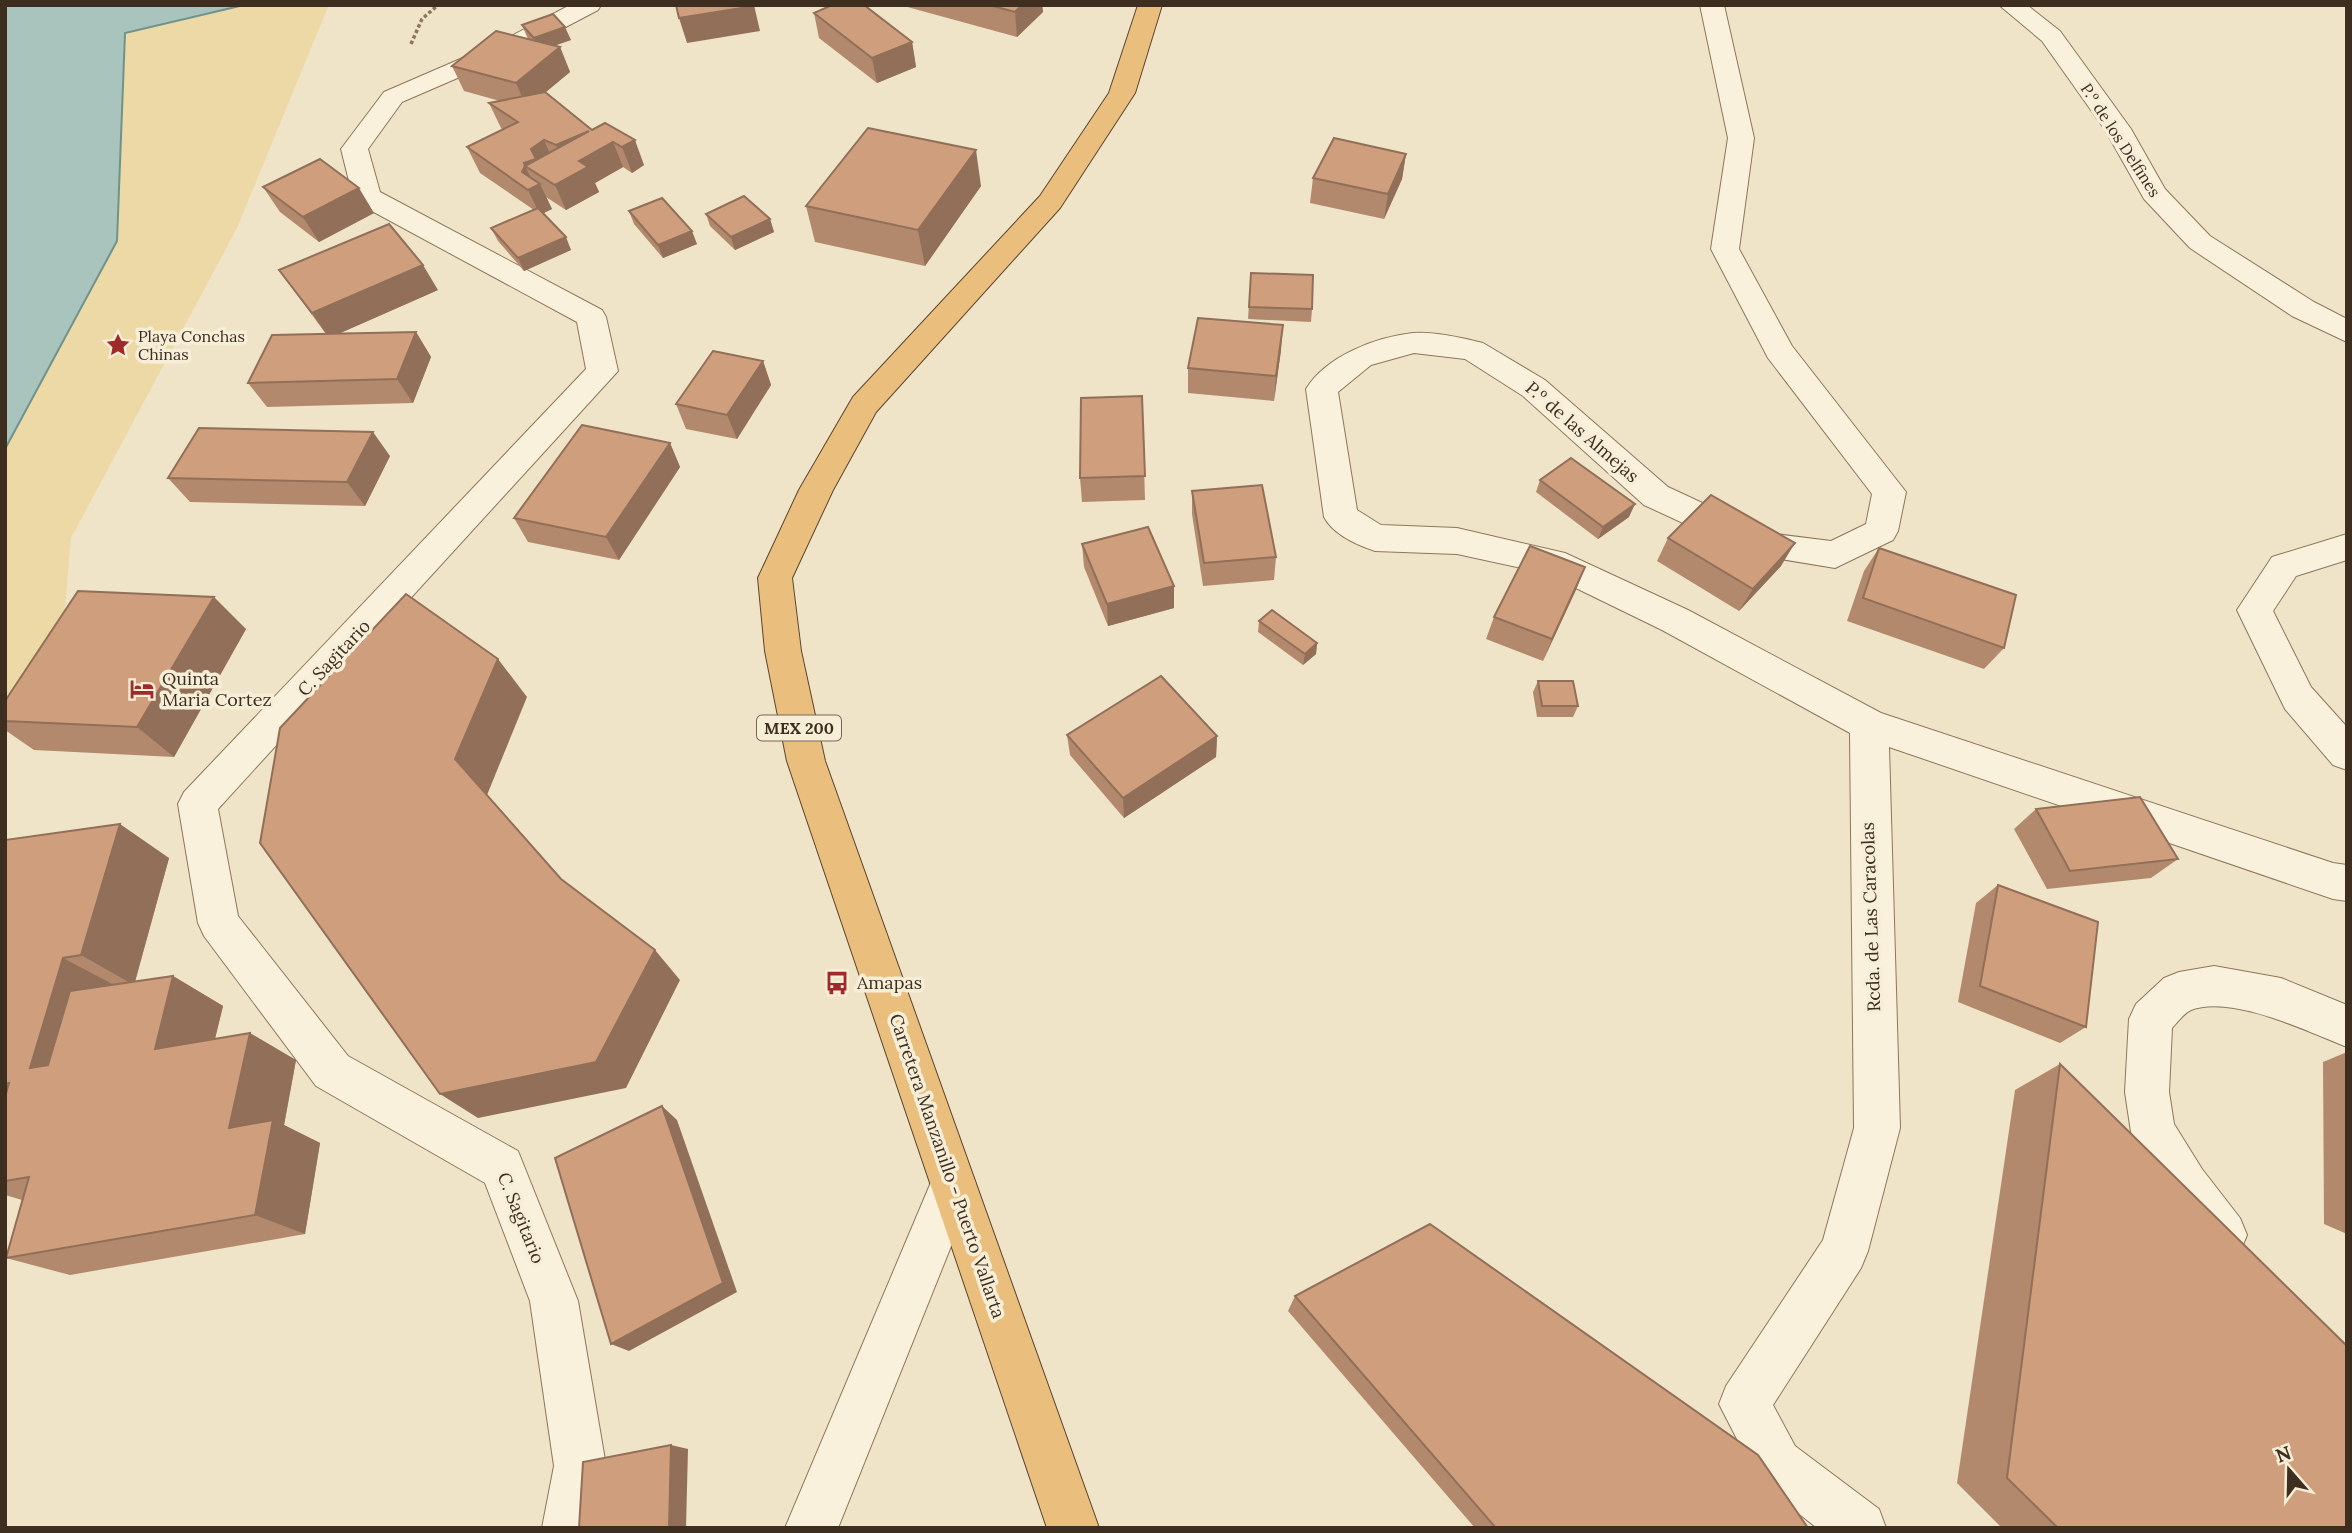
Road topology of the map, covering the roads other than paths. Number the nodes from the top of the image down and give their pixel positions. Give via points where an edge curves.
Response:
1 (589, 5) edge
2 (1150, 5) edge
3 (1712, 5) edge
4 (2011, 5) edge
5 (2347, 332) edge
6 (2347, 547) edge
7 (1868, 725) junction
8 (2347, 754) edge
9 (2347, 883) edge
10 (2347, 1027) edge
11 (953, 1184) junction
12 (2251, 1269) edge
13 (568, 1528) edge
14 (811, 1528) edge
15 (1073, 1528) edge
16 (1860, 1528) edge

1 - 13 street, C. Sagitario via 511,46 393,97 354,149 367,197 591,317 602,371 198,804 219,923 332,1071 502,1167 554,1301 580,1466
2 - 11 highway, Carretera Manzanillo - Puerto Vallarta / MEX 200 via 1122,93 1050,202 864,405 816,490 775,578 783,651 806,761
3 - 7 street, P.º de las Almejas via 1741,138 1725,250 1779,351 1889,492 1881,531 1835,555 1762,545 1656,496 1534,388 1472,349 1413,343 1360,357 1322,389 1341,517 1375,538 1457,541 1553,562 1675,620
4 - 5 street, P.º de los Delfines via 2051,36 2118,130 2154,193 2200,242
6 - 8 street via 2284,566 2255,610 2298,698
7 - 9 street
7 - 16 street, Rcda. de Las Caracolas via 1877,1128 1844,1251 1744,1404 1777,1464
10 - 12 street via 2281,998 2214,986 2179,992 2151,1019 2146,1070 2153,1130 2200,1209
11 - 14 street
11 - 15 highway, Carretera Manzanillo - Puerto Vallarta / MEX 200

